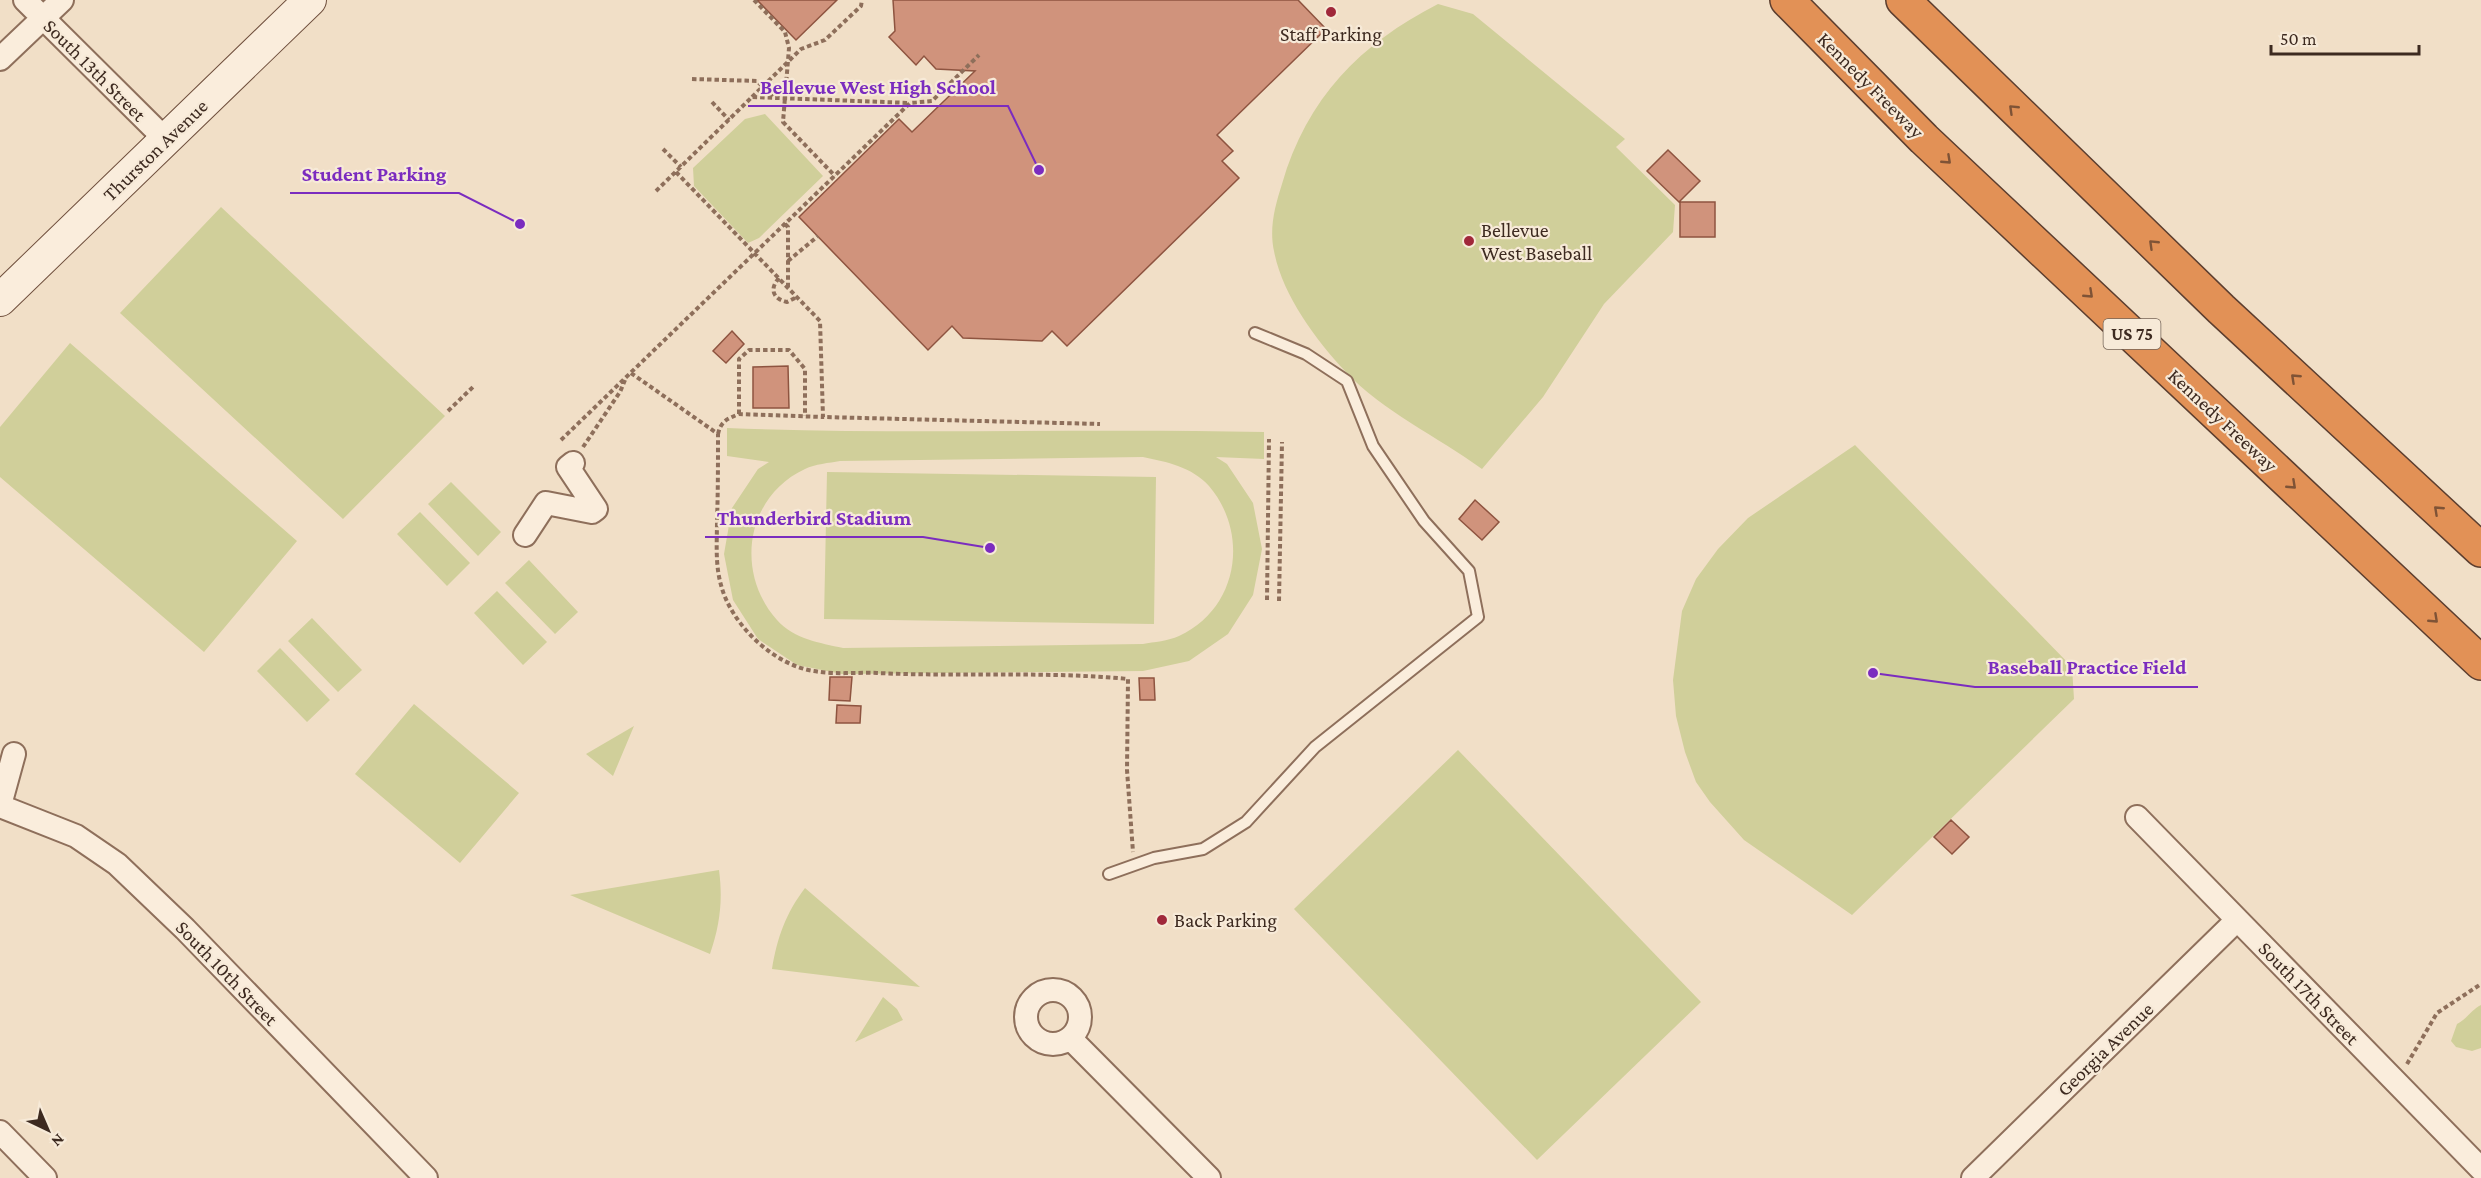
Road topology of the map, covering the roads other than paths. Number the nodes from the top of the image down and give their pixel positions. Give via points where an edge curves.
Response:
1 (25, 0) edge
2 (62, 0) edge
3 (310, 0) edge
4 (1787, 0) edge
5 (1903, 0) edge
6 (43, 18) junction
7 (0, 59) edge
8 (166, 140) junction
9 (0, 300) edge
10 (1255, 333) dead end
11 (573, 463) road end
12 (525, 535) dead end
13 (2481, 550) edge
14 (2481, 663) edge
15 (14, 754) dead end
16 (0, 805) edge
17 (2137, 817) dead end
18 (1109, 874) dead end
19 (2237, 920) junction
20 (1070, 1038) dead end
21 (0, 1132) edge
22 (2481, 1168) edge
23 (45, 1178) edge
24 (426, 1178) edge
25 (1209, 1178) edge
26 (1973, 1178) edge

1 - 6 street, South 13th Street
2 - 6 street
3 - 8 street, Thurston Avenue
4 -> 14 highway, Kennedy Freeway / US 75 via 1924,139
13 -> 5 highway via 2221,309
6 - 7 street
6 - 8 street, South 13th Street
8 - 9 street, Thurston Avenue
10 - 18 lane via 1306,354 1347,381 1373,446 1424,521 1469,571 1478,617 1315,747 1246,822 1203,849 1154,858
11 - 12 street via 568,467 596,509 592,512 546,503
15 - 16 street
16 - 24 street, South 10th Street via 76,836 117,864
17 - 19 street, South 17th Street
19 - 22 street, South 17th Street
19 - 26 street, Georgia Avenue
20 - 25 street
21 - 23 street

